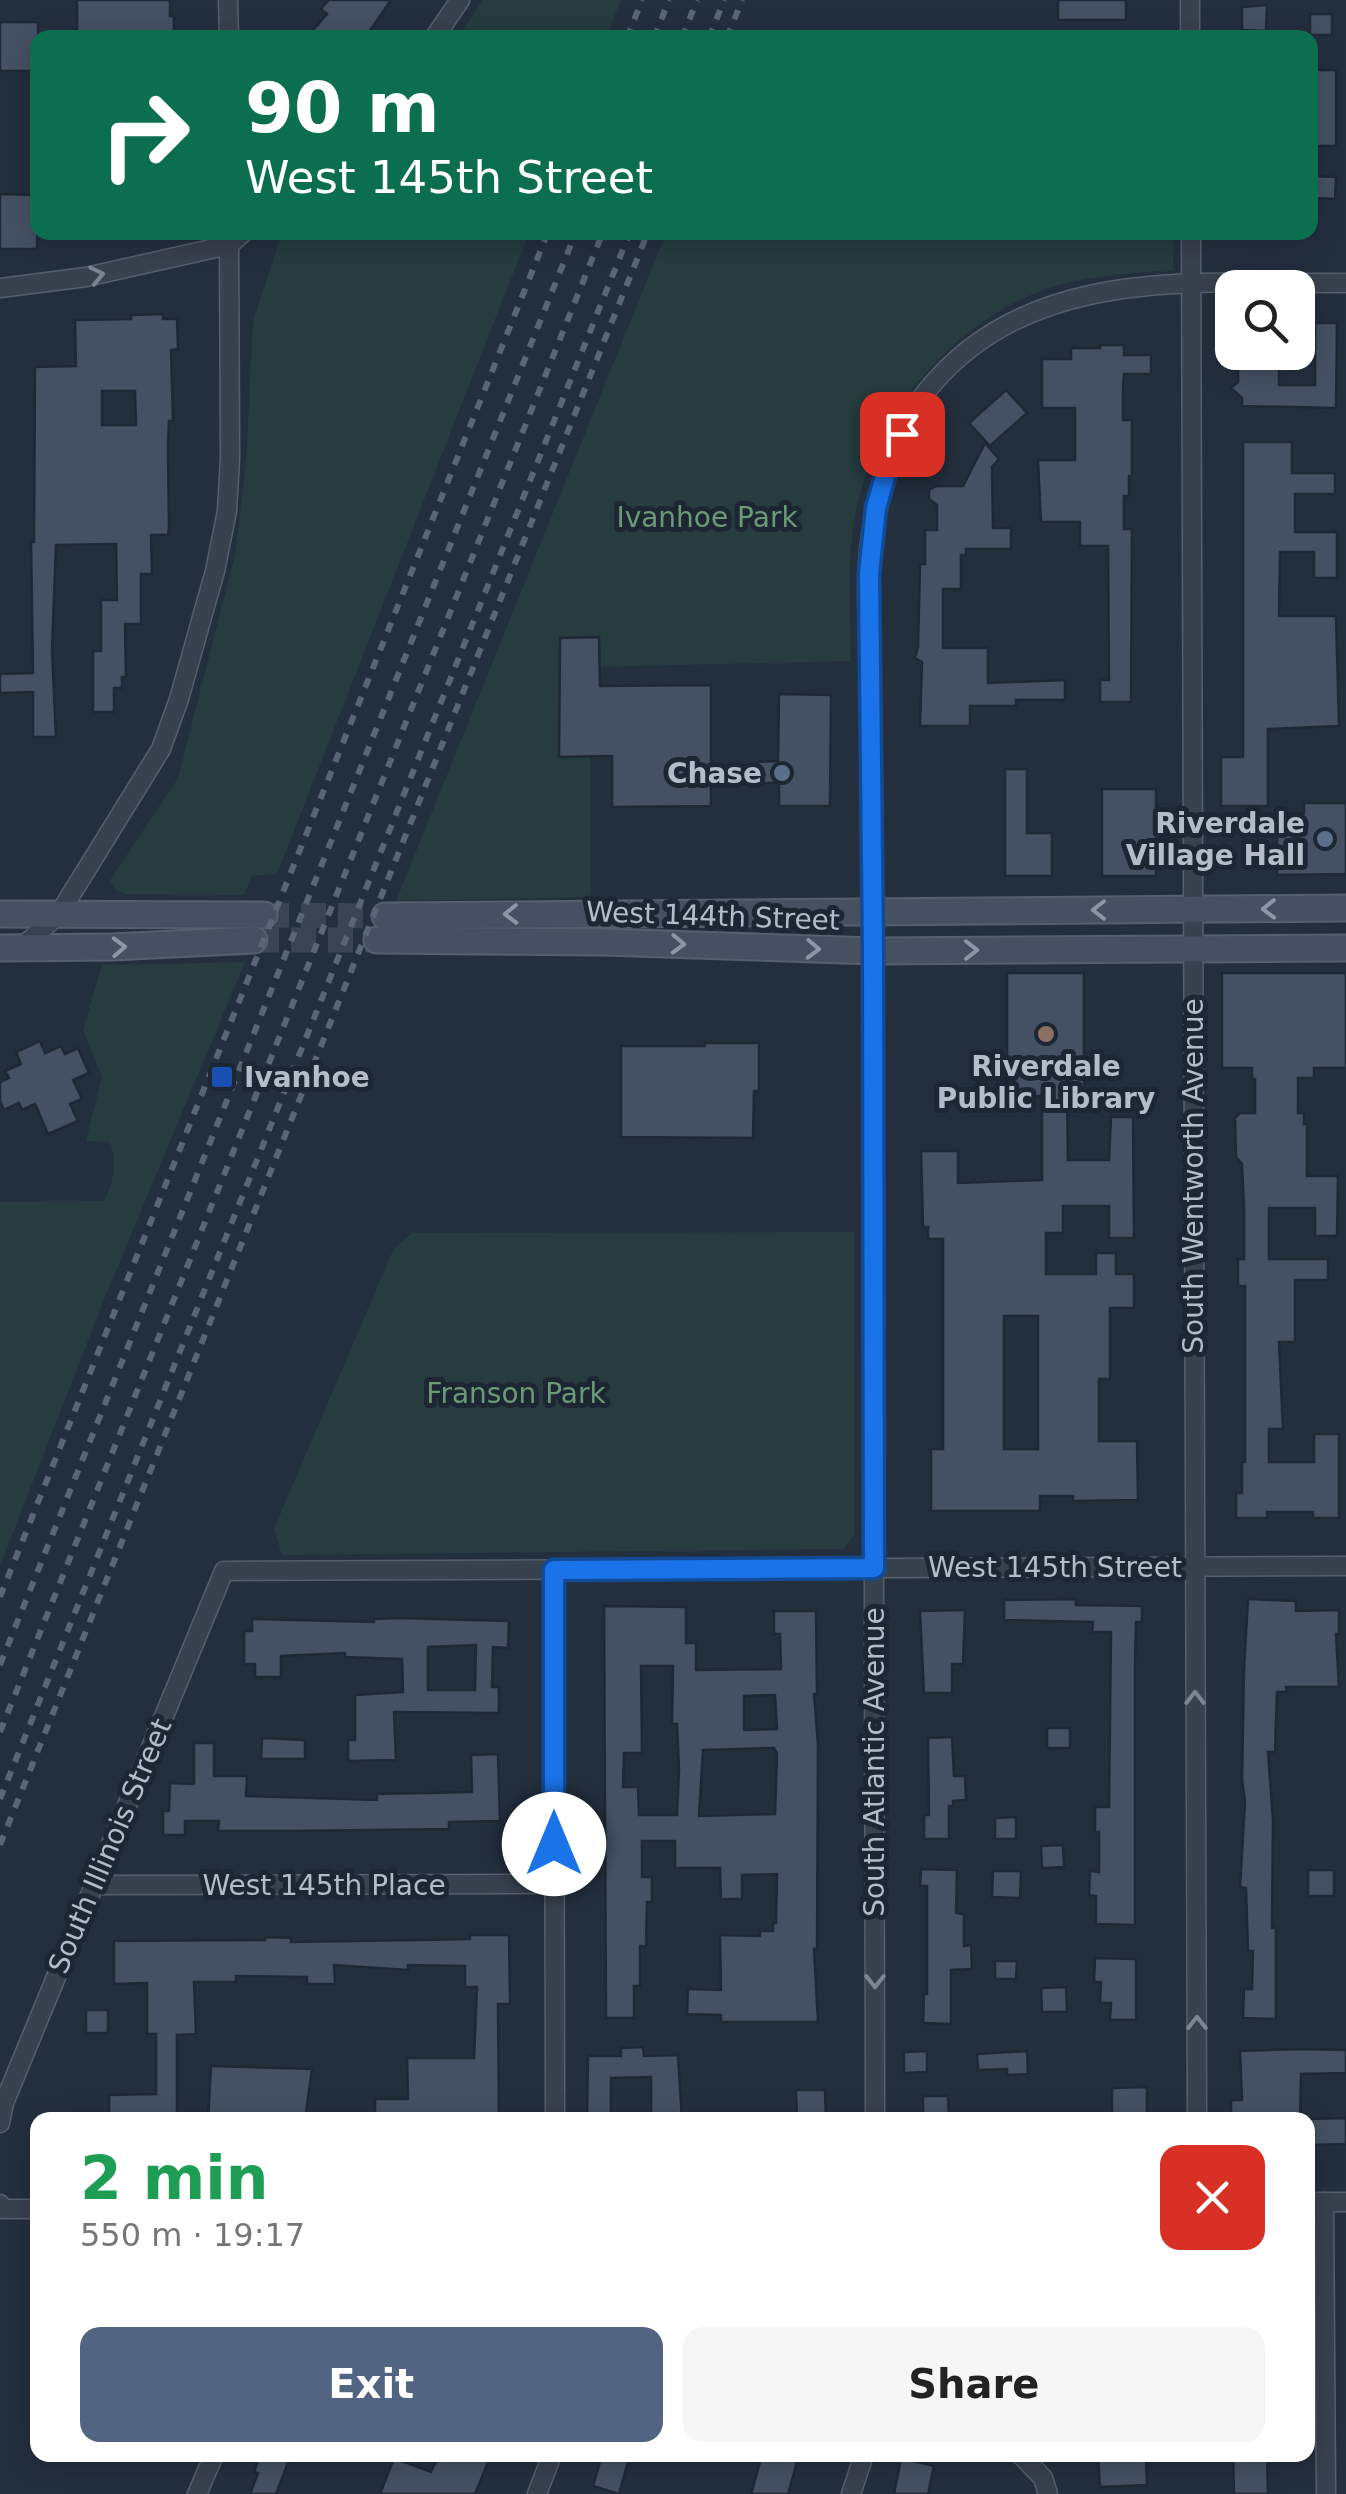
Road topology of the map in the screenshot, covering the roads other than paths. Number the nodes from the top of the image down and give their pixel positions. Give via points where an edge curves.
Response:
1 (228, 0) edge
2 (460, 0) edge
3 (1190, 0) edge
4 (228, 30) edge
5 (439, 30) edge
6 (1190, 30) edge
7 (223, 240) edge
8 (234, 240) edge
9 (1190, 240) edge
10 (1346, 283) edge
11 (1190, 284) junction
12 (0, 288) edge
13 (1346, 908) edge
14 (873, 910) junction
15 (1192, 910) junction
16 (608, 913) junction
17 (0, 914) edge
18 (58, 914) junction
19 (264, 915) tunnel mouth
20 (254, 940) tunnel mouth
21 (603, 942) junction
22 (11, 948) edge
23 (1192, 948) junction
24 (1346, 948) edge
25 (873, 951) junction
26 (1346, 1566) edge
27 (1195, 1567) junction
28 (874, 1568) junction
29 (554, 1570) junction
30 (224, 1571) joint
31 (555, 1884) junction
32 (93, 1885) junction
33 (555, 2112) edge
34 (875, 2112) edge
35 (1197, 2112) edge
36 (0, 2123) edge
37 (1316, 2202) edge
38 (1346, 2202) edge
39 (1, 2206) edge
40 (30, 2208) edge
41 (211, 2462) edge
42 (549, 2462) edge
43 (862, 2462) edge
44 (1028, 2462) edge
45 (197, 2494) edge
46 (537, 2494) edge
47 (851, 2494) edge
48 (1048, 2494) edge
49 (1326, 2494) edge

1 - 4 street
2 - 5 street
3 - 6 street
12 -> 7 street via 86,277
8 - 18 street via 227,512 215,571 161,749
9 - 11 street, South Wentworth Avenue
10 - 11 street, South Atlantic Avenue
11 - 14 street, South Atlantic Avenue via 1108,290 1037,310 955,361 924,395 902,434 870,538
11 - 15 street, South Wentworth Avenue
13 -> 15 street, West 144th Street
15 -> 14 street, West 144th Street
14 - 16 street, West 144th Street
14 - 25 street, South Atlantic Avenue
15 - 23 street, South Wentworth Avenue
16 - 21 street
16 -> 21 street, West 144th Street via 381,928
17 - 18 street
18 - 19 street
18 - 22 street
22 -> 20 street
21 -> 25 street, West 144th Street
23 - 24 street, West 144th Street
25 -> 23 street, West 144th Street
23 - 27 street, South Wentworth Avenue
25 - 28 street, South Atlantic Avenue
26 - 27 street, West 145th Street
27 - 28 street, West 145th Street
35 -> 27 street, South Wentworth Avenue
28 - 29 street, West 145th Street
28 -> 34 street, South Atlantic Avenue
29 - 30 street, West 145th Street
29 - 31 street
30 - 32 street, South Illinois Street
31 - 32 street, West 145th Place
31 - 33 street
32 - 36 street, South Illinois Street
37 - 38 street
37 - 49 street
39 - 40 street
41 - 45 street
42 - 46 street
43 - 47 street
44 - 48 street

